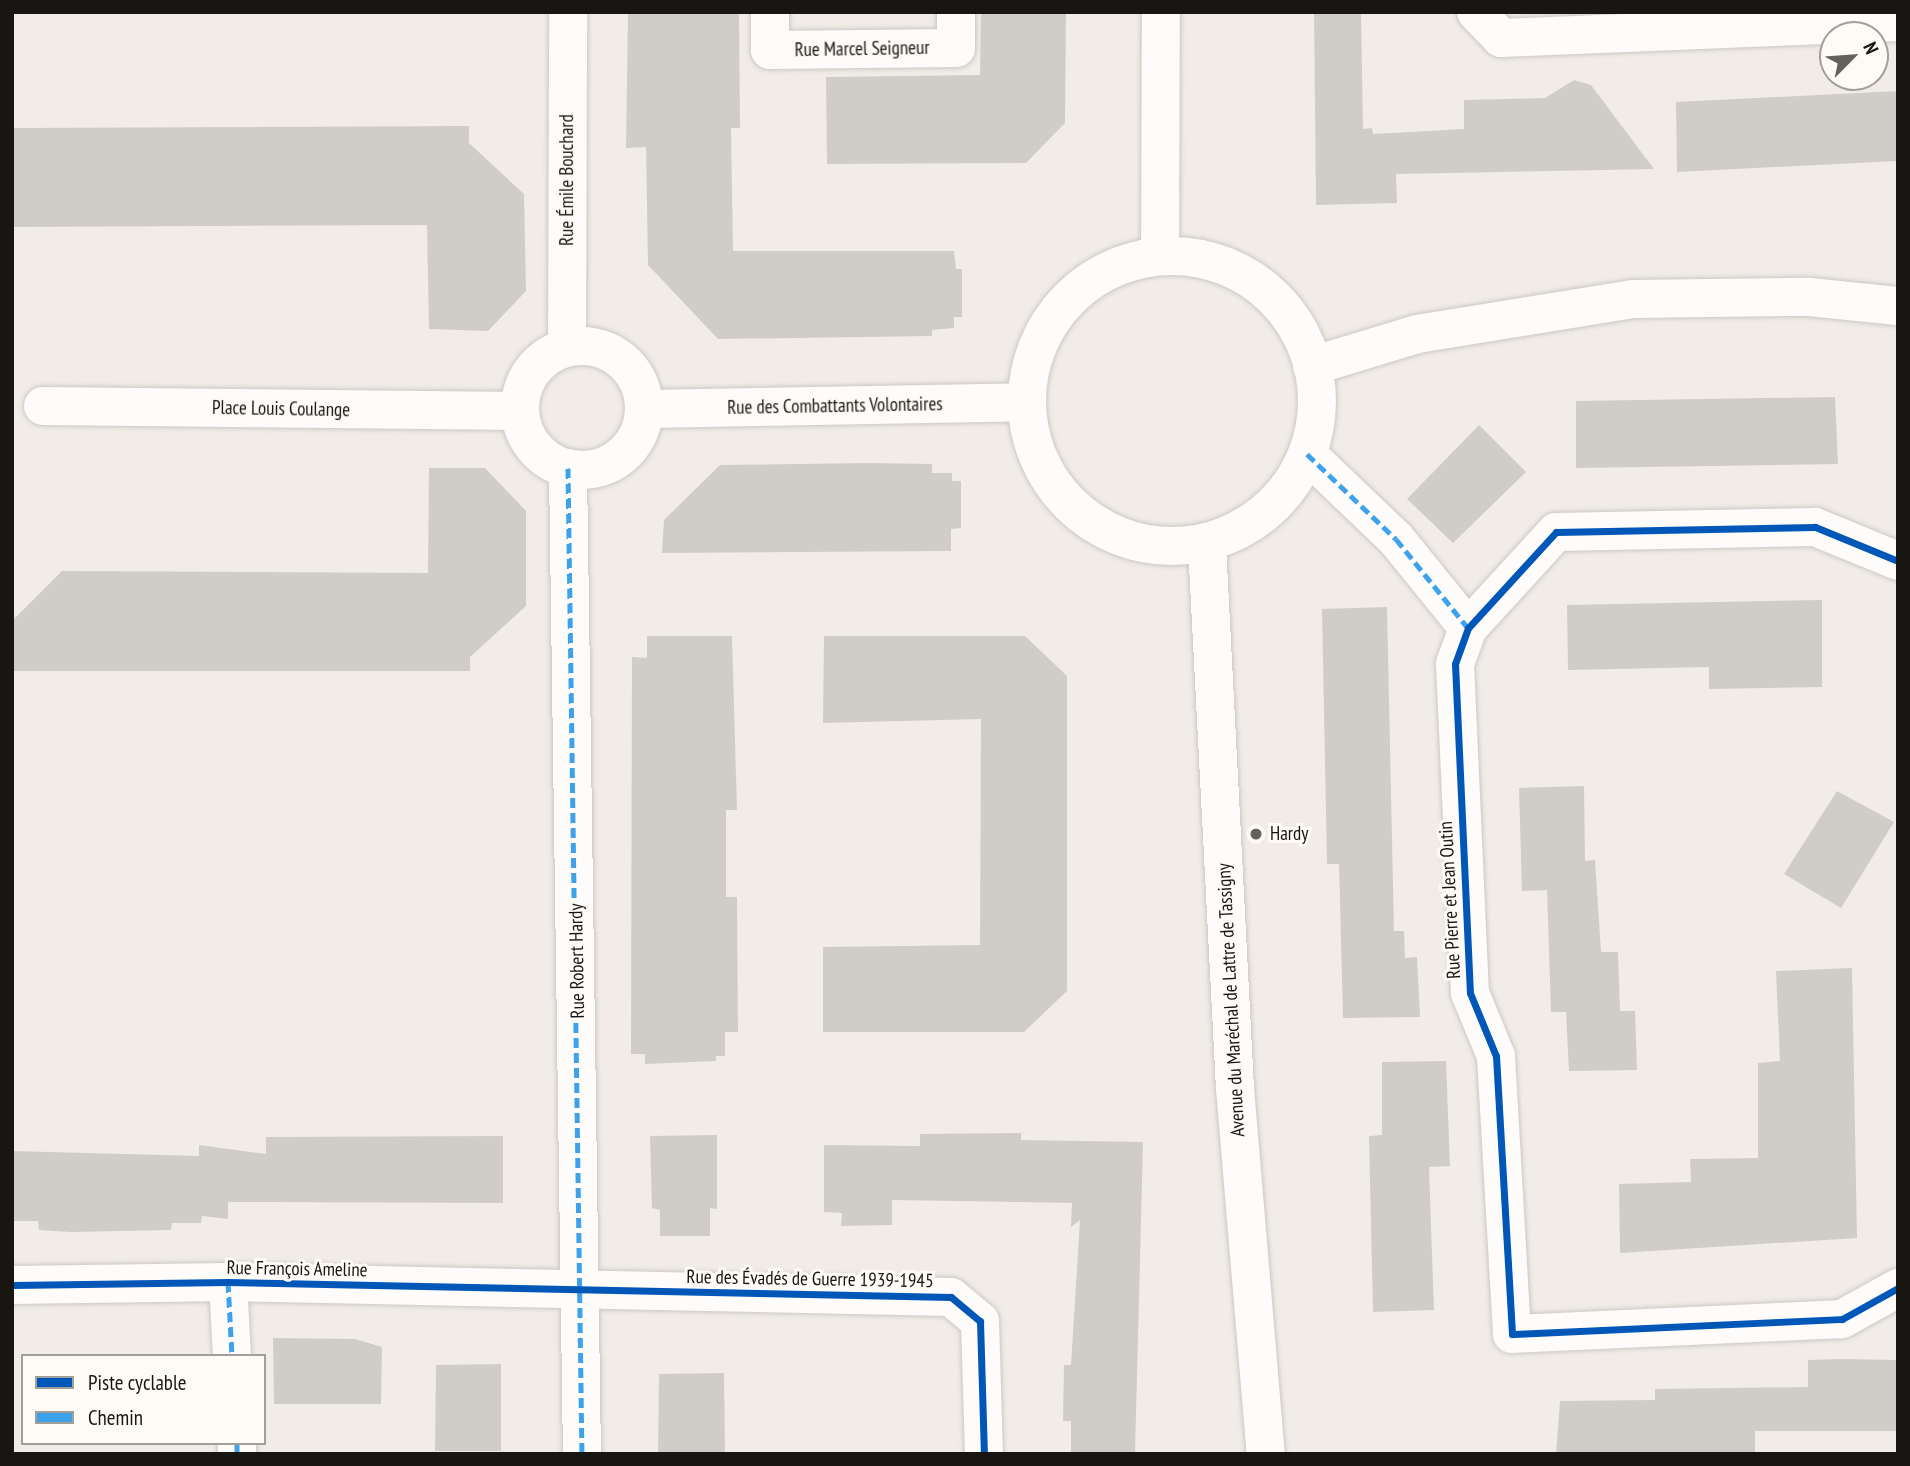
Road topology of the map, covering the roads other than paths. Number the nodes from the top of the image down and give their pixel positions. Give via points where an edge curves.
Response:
1 (568, 12) edge
2 (769, 12) edge
3 (956, 12) edge
4 (1161, 12) edge
5 (1476, 12) edge
6 (1898, 22) edge
7 (1160, 256) junction
8 (1898, 306) edge
9 (567, 347) junction
10 (1312, 366) junction
11 (1026, 402) junction
12 (43, 406) dead end
13 (644, 409) junction
14 (520, 411) junction
15 (1307, 454) junction
16 (568, 468) junction
17 (1207, 545) junction
18 (1898, 561) edge
19 (1468, 628) junction
20 (228, 1282) junction
21 (12, 1285) edge
22 (1898, 1288) edge
23 (581, 1291) junction
24 (232, 1354) edge
25 (582, 1454) edge
26 (984, 1454) edge
27 (1266, 1454) edge

1 - 9 street, Rue Émile Bouchard
2 - 3 street, Rue Marcel Seigneur via 770,50 956,48
4 - 7 street
5 - 6 street via 1500,38
7 - 10 street via 1213,263 1239,272 1272,296 1297,328
7 - 11 street via 1118,266 1080,288 1051,320 1032,359
8 - 10 street via 1809,297 1633,299 1417,334
9 - 13 street via 605,349 621,359 634,374
9 - 14 street via 532,370
10 - 15 street via 1317,410
11 - 13 street, Rue des Combattants Volontaires
11 - 17 street via 1035,451 1060,495 1097,526 1143,545
12 - 14 street, Place Louis Coulange
13 - 16 street via 641,427 620,457 587,470
14 - 16 street via 534,448
15 - 17 street via 1289,488 1263,516
15 - 19 street via 1396,539
16 - 23 street, Rue Robert Hardy
17 - 27 street, Avenue du Maréchal de Lattre de Tassigny via 1234,1088
18 - 19 street, Rue Pierre et Jean Outin via 1815,527 1556,532
19 - 22 street, Rue Pierre et Jean Outin via 1455,664 1470,993 1496,1056 1512,1334 1842,1319
20 - 21 street, Rue François Ameline
20 - 23 street, Rue François Ameline
20 - 24 street, Rue François Ameline
23 - 25 street, Rue Robert Hardy
23 - 26 street, Rue des Évadés de Guerre 1939-1945 via 951,1297 981,1321

